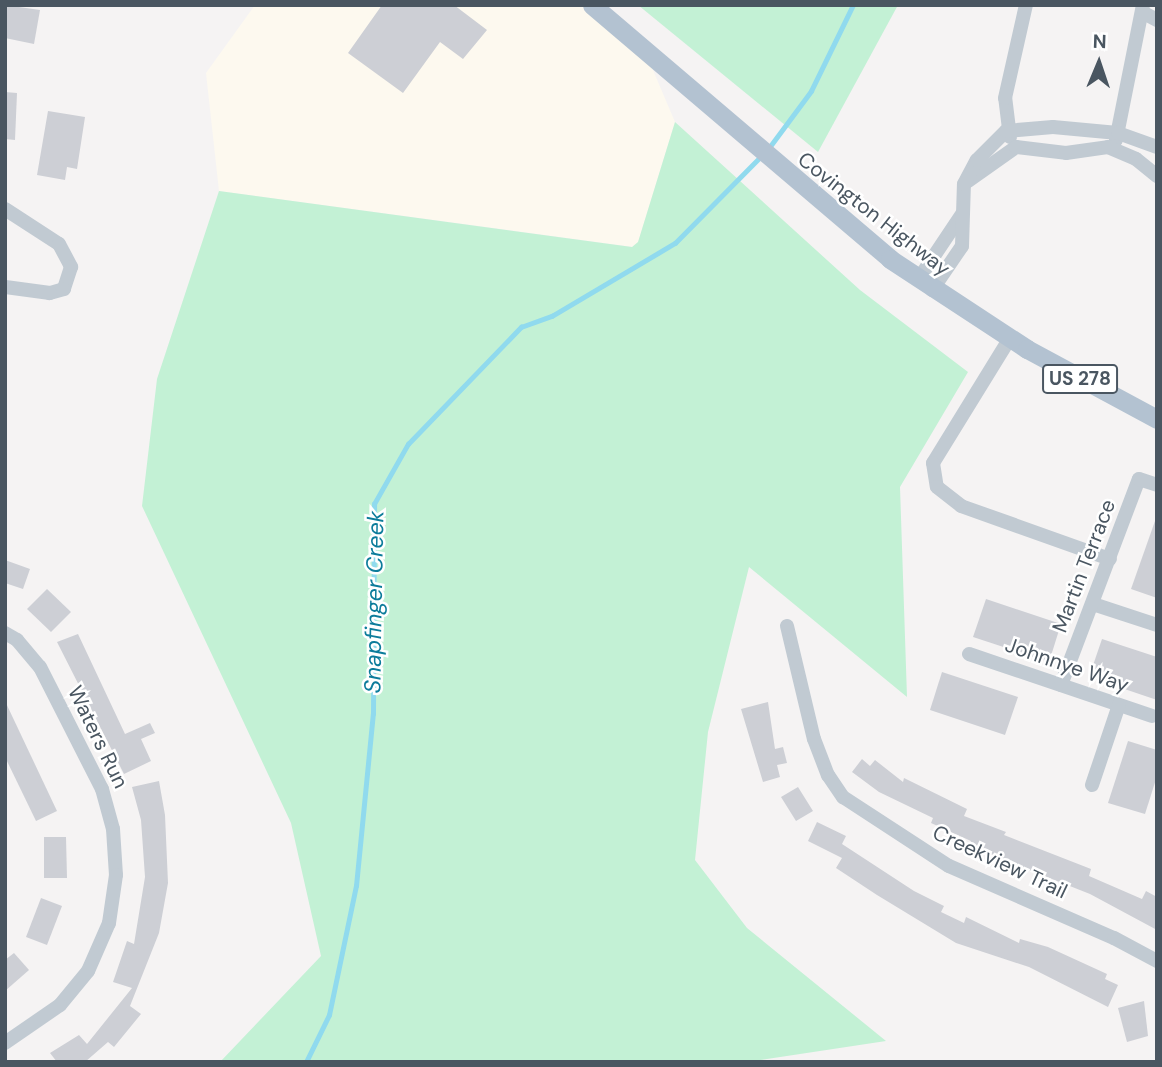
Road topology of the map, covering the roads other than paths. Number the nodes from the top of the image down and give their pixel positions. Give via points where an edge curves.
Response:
1 (592, 5) edge
2 (1027, 5) edge
3 (1143, 8) edge
4 (1157, 20) edge
5 (1006, 131) junction
6 (1118, 133) junction
7 (1016, 146) junction
8 (1157, 147) edge
9 (1115, 148) junction
10 (1157, 176) edge
11 (964, 184) junction
12 (5, 209) edge
13 (925, 285) junction
14 (5, 287) edge
15 (1010, 338) junction
16 (1157, 419) edge
17 (1157, 485) edge
18 (1110, 558) junction
19 (1093, 604) junction
20 (1157, 625) edge
21 (788, 626) dead end
22 (5, 633) edge
23 (969, 654) dead end
24 (1062, 685) junction
25 (1119, 705) junction
26 (1152, 716) dead end
27 (1092, 785) dead end
28 (1157, 961) edge
29 (5, 1043) edge

1 - 13 main road, Covington Highway / US 278 via 815,200
2 - 5 street via 1005,98
3 - 4 street
3 - 6 street
5 - 6 street via 1053,127
5 - 7 street
5 - 11 street via 977,160
6 - 8 street
6 - 9 street
7 - 9 street via 1066,153
7 - 11 street
9 - 10 street
11 - 13 street via 962,246
12 - 14 street via 59,244 71,267 64,289 50,293
13 - 15 main road, Covington Highway / US 278
15 - 16 main road, Covington Highway / US 278
15 - 18 street via 933,463 937,487 961,506
17 - 18 street, Martin Terrace via 1139,479
18 - 19 street, Martin Terrace
19 - 20 street
19 - 24 street, Martin Terrace
21 - 28 street, Creekview Trail via 814,739 828,775 843,797 949,866 1114,937
22 - 29 street, Waters Run via 40,667 102,789 113,829 116,875 109,923 88,971 60,1004
23 - 24 street, Johnnye Way
24 - 25 street, Johnnye Way
25 - 26 street, Johnnye Way
25 - 27 street

